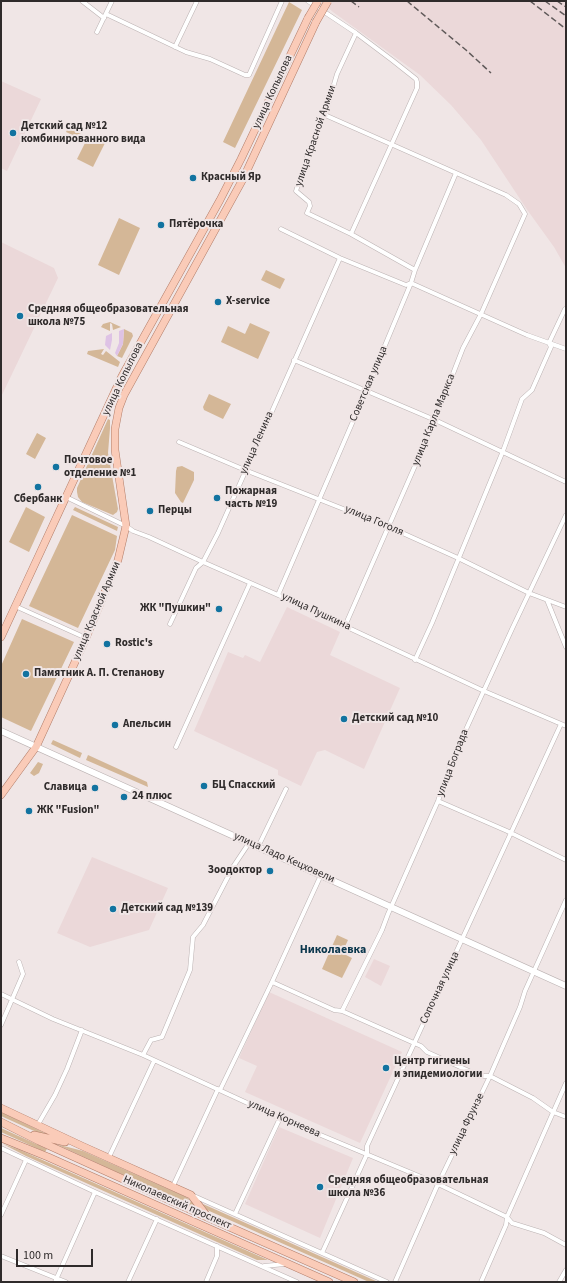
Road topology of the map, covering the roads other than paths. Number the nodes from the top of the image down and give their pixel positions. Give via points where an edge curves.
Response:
1 (82, 1) edge
2 (112, 1) edge
3 (197, 1) edge
4 (282, 1) edge
5 (308, 1) edge
6 (318, 1) edge
7 (328, 1) edge
8 (105, 16) junction
9 (97, 32) dead end
10 (356, 33) junction
11 (175, 47) junction
12 (325, 115) junction
13 (392, 145) junction
14 (456, 173) junction
15 (281, 229) dead end
16 (350, 234) junction
17 (340, 258) junction
18 (415, 270) junction
19 (411, 283) junction
20 (565, 309) dead end
21 (481, 314) junction
22 (549, 343) junction
23 (566, 349) edge
24 (294, 360) junction
25 (366, 391) junction
26 (119, 408) joint
27 (435, 420) junction
28 (179, 442) dead end
29 (503, 451) junction
30 (245, 470) junction
31 (566, 482) edge
32 (66, 497) junction
33 (319, 499) junction
34 (566, 515) edge
35 (126, 526) junction
36 (390, 527) junction
37 (458, 558) junction
38 (203, 562) junction
39 (250, 583) junction
40 (529, 593) junction
41 (278, 595) junction
42 (547, 600) junction
43 (15, 606) junction
44 (566, 607) edge
45 (170, 624) dead end
46 (345, 626) junction
47 (1, 638) edge
48 (86, 638) junction
49 (566, 647) edge
50 (415, 660) junction
51 (484, 691) junction
52 (561, 724) junction
53 (566, 726) edge
54 (1, 731) edge
55 (36, 747) junction
56 (176, 747) dead end
57 (286, 789) dead end
58 (1, 795) edge
59 (438, 801) junction
60 (510, 833) junction
61 (249, 843) junction
62 (258, 847) junction
63 (566, 860) edge
64 (321, 875) junction
65 (566, 900) edge
66 (391, 907) junction
67 (463, 939) junction
68 (19, 962) dead end
69 (534, 971) junction
70 (272, 982) junction
71 (566, 986) edge
72 (1, 994) edge
73 (12, 1000) junction
74 (342, 1011) junction
75 (1, 1025) edge
76 (82, 1030) junction
77 (414, 1042) junction
78 (143, 1055) junction
79 (154, 1061) junction
80 (490, 1076) junction
81 (566, 1083) edge
82 (219, 1090) junction
83 (1, 1108) edge
84 (553, 1112) junction
85 (566, 1117) edge
86 (280, 1118) junction
87 (1, 1122) edge
88 (38, 1126) junction
89 (24, 1133) junction
90 (1, 1138) edge
91 (82, 1146) junction
92 (1, 1148) edge
93 (367, 1154) junction
94 (109, 1158) junction
95 (26, 1160) junction
96 (438, 1184) junction
97 (173, 1186) junction
98 (95, 1192) junction
99 (191, 1195) junction
100 (235, 1214) junction
101 (1, 1215) edge
102 (507, 1217) junction
103 (209, 1218) junction
104 (157, 1219) junction
105 (566, 1245) edge
106 (218, 1246) junction
107 (322, 1253) junction
108 (1, 1256) edge
109 (288, 1263) junction
110 (263, 1266) junction
111 (566, 1270) edge
112 (56, 1280) edge
113 (66, 1282) edge
114 (128, 1282) edge
115 (206, 1282) edge
116 (297, 1282) edge
117 (329, 1282) edge
118 (354, 1282) edge
119 (387, 1282) edge
120 (395, 1282) edge
121 (481, 1282) edge
122 (559, 1282) edge

1 - 8 street
2 - 8 street
3 - 11 street
4 - 11 street via 249,75
5 - 10 street
6 - 32 main road, улица Копылова, bridge via 224,193 122,376
7 - 26 main road, улица Копылова, bridge via 243,179
8 - 9 street
8 - 11 street
10 - 12 street, улица Красной Армии via 337,74
10 - 13 street via 417,82 417,88
12 - 13 street
12 - 16 street, улица Красной Армии via 311,145 296,191 309,202 307,213
13 - 14 street
13 - 16 street
14 - 18 street, Советская улица
14 - 21 street, улица Карла Маркса via 506,195 519,204 525,214
15 - 17 street
16 - 18 street
17 - 19 street via 406,285
17 - 24 street, улица Ленина
18 - 19 street, Советская улица
19 - 21 street
19 - 25 street, Советская улица
20 - 22 street
21 - 22 street
21 - 27 street, улица Карла Маркса via 463,348
22 - 23 street
22 - 29 street via 552,347 532,390 522,399
24 - 25 street
24 - 30 street, улица Ленина
25 - 27 street
25 - 33 street, Советская улица
26 - 35 main road, улица Красной Армии via 115,450
27 - 29 street
27 - 36 street, улица Карла Маркса
28 - 30 street, улица Гоголя
29 - 31 street
29 - 37 street
30 - 33 street, улица Гоголя
30 - 38 street, улица Ленина
32 - 35 street, улица Пушкина
32 - 43 main road, улица Копылова
33 - 36 street, улица Гоголя
33 - 41 street, Советская улица
34 - 40 street, улица Бограда
35 - 38 street, улица Пушкина
35 - 48 main road, улица Красной Армии via 118,560
36 - 37 street, улица Гоголя
36 - 46 street, улица Карла Маркса
37 - 40 street, улица Гоголя
37 - 50 street
38 - 39 street, улица Пушкина
38 - 45 street, улица Ленина via 196,568
39 - 41 street, улица Пушкина
39 - 56 street
40 - 42 street, улица Гоголя
40 - 51 street, улица Бограда
41 - 46 street, улица Пушкина
42 - 44 street, улица Гоголя
42 - 49 street
43 - 47 main road, улица Копылова
43 - 48 street
46 - 50 street, улица Пушкина
48 - 55 main road, улица Красной Армии
50 - 51 street, улица Пушкина
51 - 52 street, улица Пушкина
51 - 59 street, улица Бограда via 452,760
52 - 53 street, улица Пушкина
52 - 60 street, Сопочная улица
54 - 55 main road, улица Ладо Кецховели
55 - 58 main road, улица Красной Армии
55 - 61 main road, улица Ладо Кецховели
57 - 62 street
59 - 60 street
59 - 66 street, улица Бограда
60 - 63 street
60 - 67 street, Сопочная улица
61 - 62 main road, улица Ладо Кецховели
61 - 78 street via 233,867 203,925 193,937 190,970 162,1036 151,1040
62 - 64 main road, улица Ладо Кецховели
64 - 66 main road, улица Ладо Кецховели
64 - 70 street
65 - 69 street, улица Фрунзе
66 - 67 main road, улица Ладо Кецховели
66 - 74 street, улица Бограда
67 - 69 main road, улица Ладо Кецховели
67 - 77 street, Сопочная улица
68 - 73 street via 23,974
69 - 71 main road, улица Ладо Кецховели
69 - 80 street, улица Фрунзе
70 - 74 street via 334,1010
70 - 82 street
72 - 73 street, улица Корнеева
73 - 75 street
73 - 76 street, улица Корнеева
74 - 77 street
76 - 78 street, улица Корнеева
76 - 88 street via 67,1069
77 - 80 street via 427,1052 480,1076
77 - 93 street, Сопочная улица via 367,1146
78 - 79 street, улица Корнеева
79 - 82 street, улица Корнеева
79 - 94 street
80 - 84 street via 533,1098
80 - 96 street, улица Фрунзе
81 - 84 street
82 - 86 street, улица Корнеева
82 - 97 street
83 - 88 main road, Николаевский проспект
84 - 85 street
84 - 102 street
86 - 93 street, улица Корнеева
86 - 100 street
87 - 89 main road, Николаевский проспект
88 - 91 main road, Николаевский проспект
89 - 91 main road
89 - 103 main road, Николаевский проспект
90 - 109 main road, Николаевский проспект
91 - 94 main road, Николаевский проспект
92 - 95 street
93 - 96 street, улица Корнеева
93 - 107 street, Сопочная улица
94 - 97 main road, Николаевский проспект
95 - 98 street
95 - 101 street
96 - 102 street, улица Корнеева
96 - 120 street, улица Фрунзе
97 - 99 main road, Николаевский проспект
98 - 104 street
98 - 112 street
99 - 100 street
99 - 103 main road
100 - 107 street
102 - 105 street, улица Корнеева via 512,1224 544,1233
102 - 121 street via 506,1225
103 - 118 main road, Николаевский проспект
104 - 106 street
104 - 114 street
106 - 110 street
106 - 115 street via 217,1256
107 - 119 street
108 - 112 street
109 - 110 street
109 - 117 main road, Николаевский проспект
110 - 116 street
111 - 122 street
112 - 113 street

